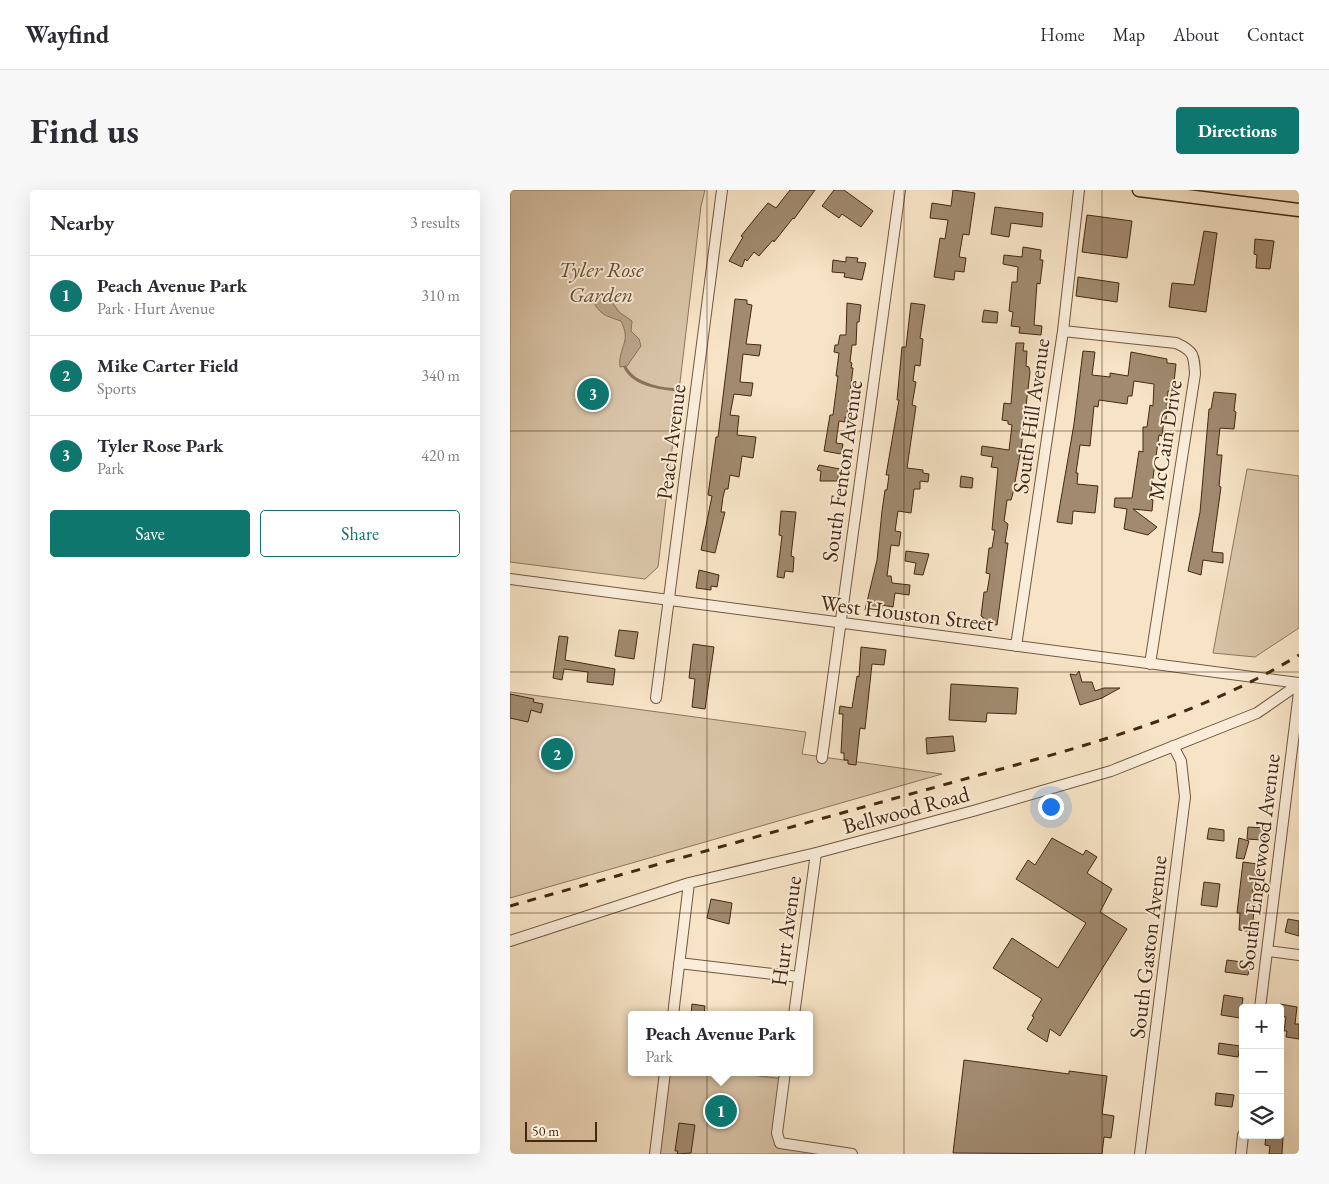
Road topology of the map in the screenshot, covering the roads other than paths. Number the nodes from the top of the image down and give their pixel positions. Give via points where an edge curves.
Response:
1 (722, 190) edge
2 (900, 190) edge
3 (1079, 190) edge
4 (1139, 190) edge
5 (1299, 210) edge
6 (1063, 331) junction
7 (510, 579) edge
8 (670, 600) junction
9 (839, 623) junction
10 (1016, 646) junction
11 (1150, 664) junction
12 (1299, 683) edge
13 (1299, 692) edge
14 (656, 698) dead end
15 (1173, 746) junction
16 (822, 758) dead end
17 (816, 853) junction
18 (689, 882) junction
19 (510, 941) edge
20 (1268, 951) junction
21 (1299, 955) edge
22 (679, 963) junction
23 (799, 977) junction
24 (1261, 1004) edge
25 (673, 1011) edge
26 (795, 1011) edge
27 (665, 1076) edge
28 (784, 1076) edge
29 (1243, 1139) edge
30 (655, 1154) edge
31 (852, 1154) edge
32 (1140, 1154) edge
33 (1241, 1154) edge

1 - 8 street, Peach Avenue
2 - 9 street, South Fenton Avenue
3 - 6 street, South Hill Avenue
4 - 5 main road
6 - 10 street, South Hill Avenue
6 - 11 street, McCain Drive via 1176,343 1189,348 1194,358
7 - 8 street, West Houston Street
8 - 9 street, West Houston Street
8 - 14 street, Peach Avenue
9 - 10 street, West Houston Street
9 - 16 street, South Fenton Avenue
10 - 11 street, West Houston Street
11 - 12 street, West Houston Street
12 - 15 street, Bellwood Road via 1257,713
13 - 20 street, South Englewood Avenue
15 - 17 street, Bellwood Road via 1111,771
15 - 32 street, South Gaston Avenue via 1180,761 1185,797
17 - 18 street, Bellwood Road
17 - 23 street, Hurt Avenue
18 - 19 street, Bellwood Road
18 - 22 street
20 - 21 street
20 - 24 street, South Englewood Avenue
22 - 23 street
22 - 25 street
23 - 26 street, Hurt Avenue
27 - 30 street
28 - 31 street via 777,1134 780,1144
29 - 33 street

